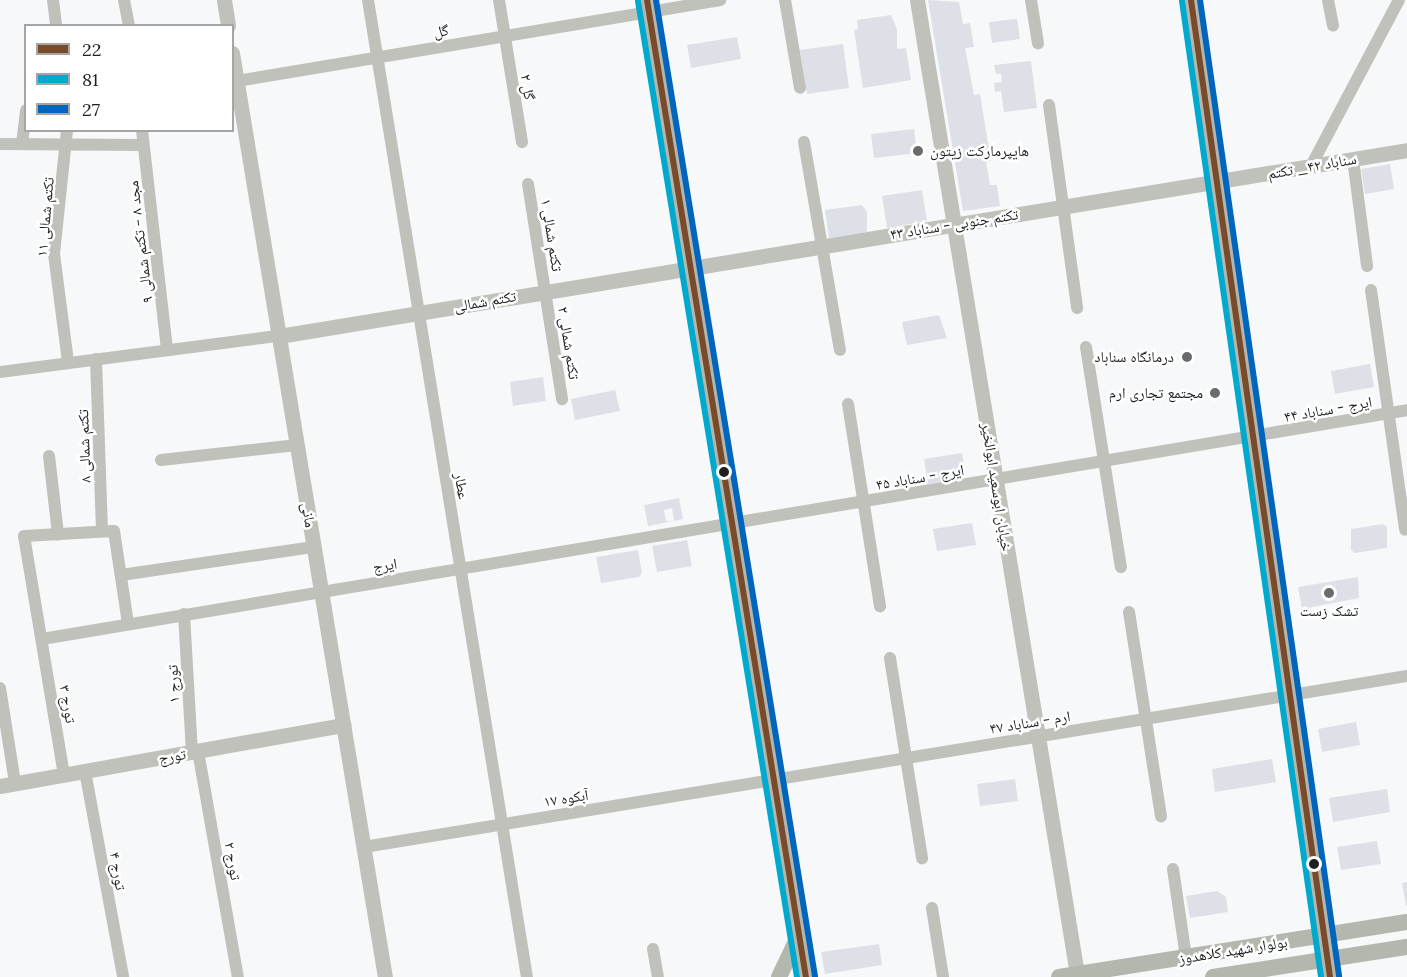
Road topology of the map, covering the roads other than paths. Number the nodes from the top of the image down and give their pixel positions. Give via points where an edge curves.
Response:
1 (53, 0) edge
2 (124, 0) edge
3 (224, 0) edge
4 (368, 0) edge
5 (499, 0) edge
6 (720, 0) edge
7 (784, 0) edge
8 (917, 0) edge
9 (1031, 0) edge
10 (1191, 0) edge
11 (1328, 0) edge
12 (1399, 0) edge
13 (648, 6) edge
14 (56, 24) edge
15 (129, 24) edge
16 (228, 24) edge
17 (1333, 26) dead end
18 (505, 36) junction
19 (1038, 43) dead end
20 (377, 57) junction
21 (234, 65) edge
22 (237, 81) junction
23 (800, 88) dead end
24 (1049, 105) dead end
25 (24, 127) edge
26 (67, 132) edge
27 (142, 132) edge
28 (522, 142) dead end
29 (804, 142) dead end
30 (0, 144) edge
31 (22, 144) junction
32 (66, 145) junction
33 (143, 146) junction
34 (1407, 150) edge
35 (1353, 159) junction
36 (1311, 166) junction
37 (1218, 182) junction
38 (528, 184) dead end
39 (1064, 207) junction
40 (954, 224) junction
41 (821, 245) junction
42 (690, 266) junction
43 (1367, 266) dead end
44 (1371, 290) dead end
45 (546, 291) junction
46 (1077, 308) dead end
47 (419, 312) junction
48 (279, 336) junction
49 (1086, 347) dead end
50 (167, 350) junction
51 (840, 350) dead end
52 (96, 359) junction
53 (68, 362) junction
54 (0, 372) edge
55 (562, 399) dead end
56 (848, 404) dead end
57 (1407, 410) edge
58 (1389, 414) junction
59 (1254, 436) junction
60 (297, 444) junction
61 (49, 456) dead end
62 (161, 460) dead end
63 (1105, 461) junction
64 (996, 480) junction
65 (862, 502) junction
66 (732, 524) junction
67 (1405, 530) dead end
68 (102, 531) junction
69 (58, 534) junction
70 (314, 547) junction
71 (1121, 567) dead end
72 (460, 568) junction
73 (121, 575) junction
74 (321, 591) junction
75 (880, 606) dead end
76 (1129, 612) dead end
77 (184, 614) junction
78 (128, 624) junction
79 (42, 639) junction
80 (890, 658) dead end
81 (1407, 676) edge
82 (0, 688) edge
83 (1291, 696) junction
84 (1148, 717) junction
85 (344, 725) junction
86 (1038, 735) junction
87 (195, 751) junction
88 (909, 757) junction
89 (85, 771) junction
90 (64, 775) junction
91 (774, 779) junction
92 (8, 784) edge
93 (1161, 817) dead end
94 (502, 824) junction
95 (364, 847) junction
96 (922, 858) dead end
97 (1173, 869) dead end
98 (932, 908) dead end
99 (1407, 922) edge
100 (799, 935) junction
101 (1325, 936) junction
102 (1407, 947) edge
103 (653, 949) dead end
104 (1186, 957) junction
105 (1328, 960) junction
106 (1077, 974) junction
107 (123, 977) edge
108 (238, 977) edge
109 (385, 977) edge
110 (527, 977) edge
111 (658, 977) edge
112 (779, 977) edge
113 (806, 977) edge
114 (943, 977) edge
115 (1059, 977) edge
116 (1214, 977) edge
117 (1330, 977) edge

1 - 14 street
2 - 15 street
3 - 16 street
4 - 20 street, عطار
5 - 18 street, گل ۲
6 - 13 street, گل
7 - 23 street
8 - 40 street, خیابان ابوسعید ابوالخیر
9 - 19 street
10 - 37 main road
11 - 17 street
12 - 36 street
13 - 18 street, گل
13 - 42 main road
18 - 20 street, گل
18 - 28 street, گل ۲
20 - 22 street, گل
20 - 47 street, عطار
21 - 22 street, مانی
22 - 48 street, مانی
24 - 39 street
25 - 31 street
26 - 32 street, تکتم شمالی ۱۱
27 - 33 street, مجد ۸ - تکتم شمالی ۹
29 - 41 street
30 - 31 street
31 - 32 street
32 - 33 street
32 - 53 street, تکتم شمالی ۱۱ via 54,254
33 - 50 street, مجد ۸ - تکتم شمالی ۹
34 - 35 street, سناباد ۴۲_ تکتم
35 - 36 street, سناباد ۴۲_ تکتم
35 - 43 street
36 - 37 street, سناباد ۴۲_ تکتم
37 - 39 street, تکتم جنوبی - سناباد ۴۳
37 - 59 main road
38 - 45 street, تکتم شمالی ۱
39 - 40 street, تکتم جنوبی - سناباد ۴۳
39 - 46 street
40 - 41 street, تکتم جنوبی - سناباد ۴۳
40 - 64 street, خیابان ابوسعید ابوالخیر
41 - 42 street, تکتم جنوبی - سناباد ۴۳
41 - 51 street
42 - 45 street, تکتم شمالی
42 - 66 main road
44 - 58 street
45 - 47 street, تکتم شمالی
45 - 55 street, تکتم شمالی ۲
47 - 48 street, تکتم شمالی
47 - 72 street, عطار
48 - 50 street
48 - 60 street, مانی
49 - 63 street
50 - 52 street
52 - 53 street
52 - 68 street, تکتم شمالی ۸
53 - 54 street
56 - 65 street
57 - 58 street, ایرج - سناباد ۴۴
58 - 59 street, ایرج - سناباد ۴۴
58 - 67 street
59 - 63 street, ایرج - سناباد ۴۵
59 - 83 main road
60 - 62 street
60 - 70 street, مانی
61 - 69 street
63 - 64 street, ایرج - سناباد ۴۵
63 - 71 street
64 - 65 street, ایرج - سناباد ۴۵
64 - 86 street, خیابان ابوسعید ابوالخیر
65 - 66 street, ایرج - سناباد ۴۵
65 - 75 street
66 - 72 street, ایرج
66 - 91 main road
68 - 69 street
68 - 73 street via 114,531
69 - 79 street, تورج ۳ via 24,536
70 - 73 street
70 - 74 street, مانی
72 - 74 street, ایرج
72 - 94 street, عطار
73 - 78 street
74 - 77 street, ایرج
74 - 85 street, مانی
76 - 84 street
77 - 78 street, ایرج
77 - 87 street, تورج ۱
78 - 79 street, ایرج
79 - 90 street, تورج ۳
80 - 88 street
81 - 83 street, ارم - سناباد ۴۷
82 - 92 street
83 - 84 street, ارم - سناباد ۴۷
83 - 101 main road
84 - 86 street, ارم - سناباد ۴۷
84 - 93 street
85 - 87 street, تورج
85 - 95 street, مانی
86 - 88 street, ارم - سناباد ۴۷
86 - 106 street, خیابان ابوسعید ابوالخیر
87 - 89 street, تورج
87 - 108 street, تورج ۲
88 - 91 street, ارم - سناباد ۴۷
88 - 96 street
89 - 90 street, تورج
89 - 107 street, تورج ۴
90 - 92 street, تورج
91 - 94 street, آبکوه ۱۷
91 - 100 main road
94 - 95 street, آبکوه ۱۷
94 - 110 street, عطار
95 - 109 street, مانی
97 - 104 street
98 - 114 street
99 - 101 main road, بولوار شهید کلاهدوز
100 - 112 main road
100 - 113 main road
101 - 104 main road, بولوار شهید کلاهدوز
101 - 105 main road
102 - 105 main road, بولوار شهید کلاهدوز
103 - 111 street
104 - 106 main road, بولوار شهید کلاهدوز
105 - 116 main road, بولوار شهید کلاهدوز
105 - 117 main road
106 - 115 main road, بولوار شهید کلاهدوز

